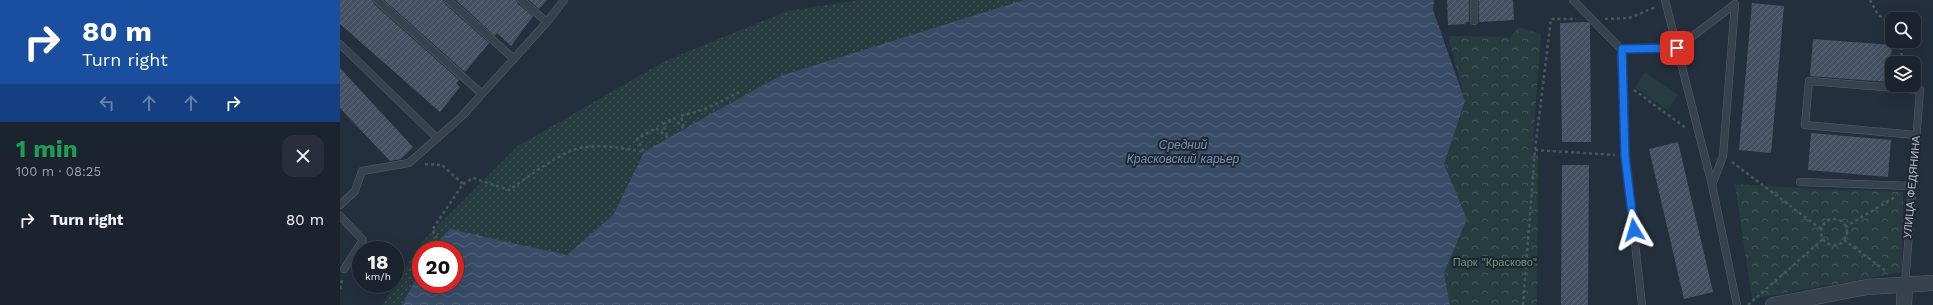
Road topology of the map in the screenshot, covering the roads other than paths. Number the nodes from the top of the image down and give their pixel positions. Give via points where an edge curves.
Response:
1 (377, 0) edge
2 (448, 0) edge
3 (521, 0) edge
4 (564, 0) edge
5 (1474, 0) edge
6 (1573, 0) edge
7 (1665, 2) edge
8 (547, 22) junction
9 (1474, 22) dead end
10 (340, 44) edge
11 (1677, 48) junction
12 (1622, 49) junction
13 (514, 59) junction
14 (482, 94) junction
15 (1916, 136) junction
16 (437, 138) junction
17 (1800, 182) dead end
18 (1712, 185) junction
19 (1913, 186) junction
20 (340, 205) edge
21 (340, 216) edge
22 (344, 269) dead end
23 (1905, 284) junction
24 (1933, 284) edge
25 (1642, 305) edge
26 (1737, 305) edge
27 (1773, 305) edge
28 (1904, 305) edge

1 - 14 lane
2 - 13 lane
3 - 8 lane
4 - 8 lane
5 - 9 lane
6 - 12 lane
7 - 11 lane
8 - 13 lane
10 - 16 lane
11 - 12 lane
11 - 18 lane
11 - 18 lane via 1735,4 1723,156
12 - 25 lane via 1625,156
13 - 14 lane
14 - 16 lane
15 - 15 lane, УЛИЦА ФЕДЯНИНА via 1920,90 1809,81 1805,125
15 - 19 lane, УЛИЦА ФЕДЯНИНА
16 - 20 lane via 409,163 362,172 356,191
17 - 19 lane
18 - 26 lane
19 - 23 lane, УЛИЦА ФЕДЯНИНА
21 - 22 lane via 363,240
23 - 24 street
23 - 27 street via 1866,287
23 - 28 street, УЛИЦА ФЕДЯНИНА

